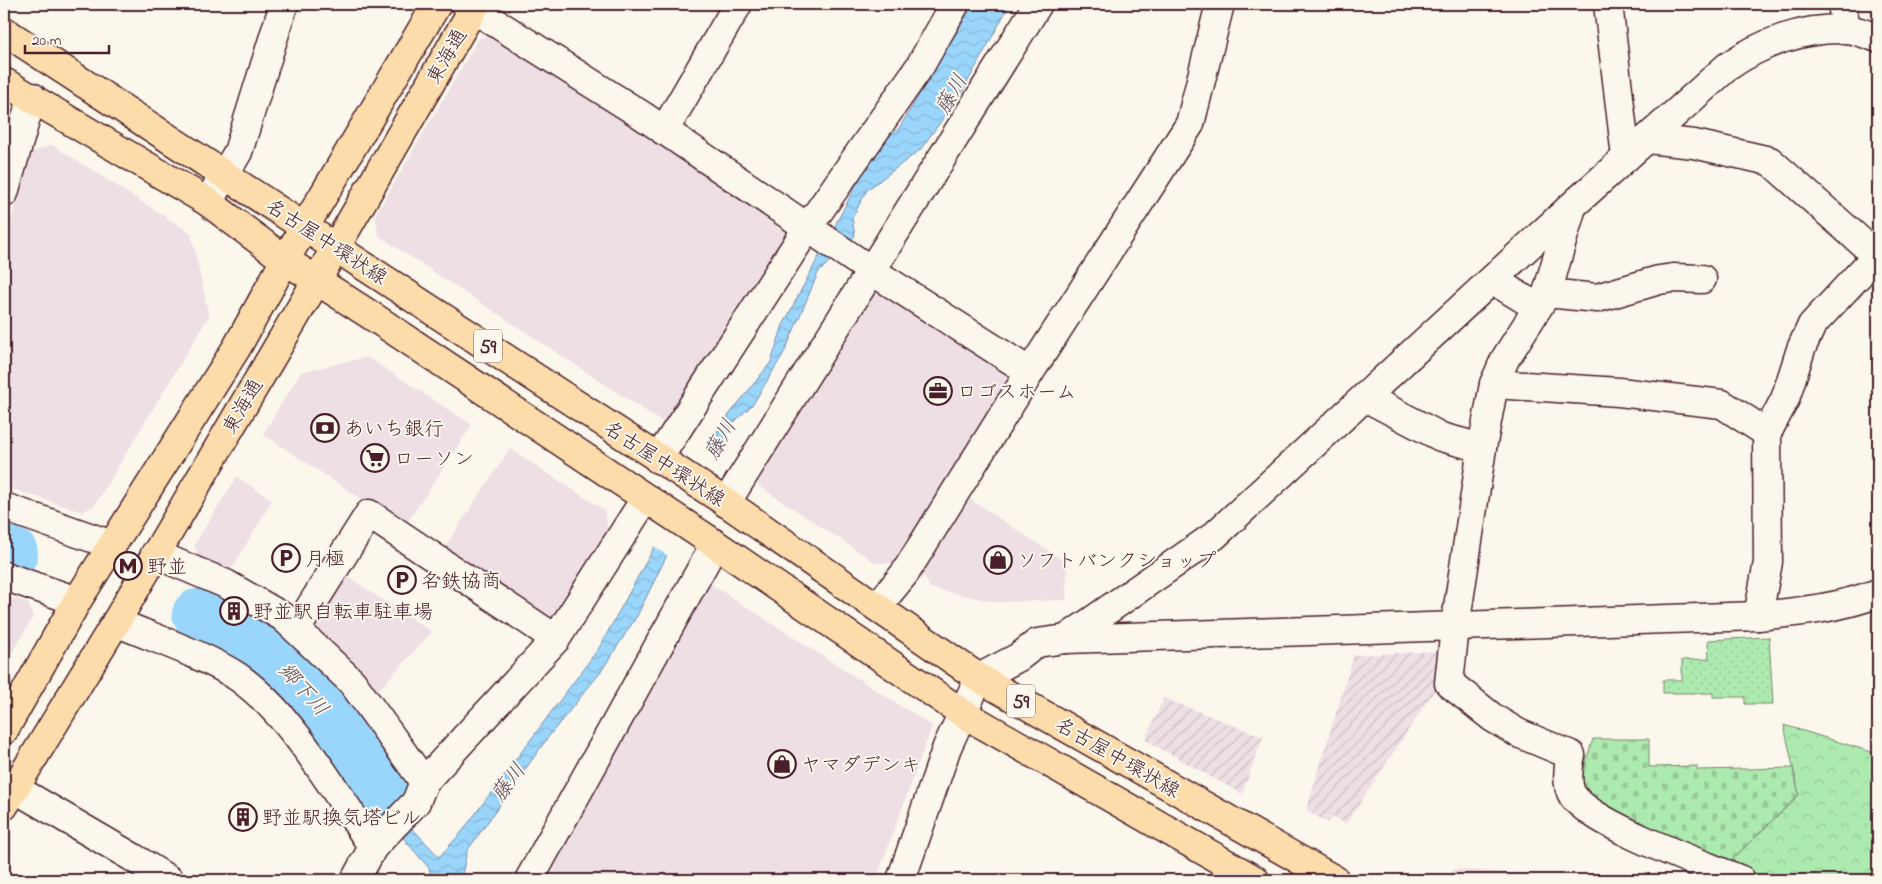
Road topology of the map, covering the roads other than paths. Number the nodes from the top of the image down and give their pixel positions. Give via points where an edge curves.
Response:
1 (284, 4) edge
2 (437, 4) edge
3 (738, 4) edge
4 (955, 4) edge
5 (1038, 4) edge
6 (1220, 4) edge
7 (1608, 4) edge
8 (472, 5) edge
9 (1844, 16) edge
10 (4, 31) edge
11 (1878, 38) edge
12 (4, 82) edge
13 (32, 97) junction
14 (664, 131) junction
15 (1647, 139) junction
16 (1626, 157) junction
17 (226, 175) junction
18 (4, 193) edge
19 (208, 202) junction
20 (1573, 205) junction
21 (305, 227) junction
22 (813, 230) junction
23 (336, 248) junction
24 (1877, 254) edge
25 (285, 260) junction
26 (867, 267) junction
27 (1702, 279) dead end
28 (317, 280) junction
29 (1493, 280) junction
30 (1542, 300) junction
31 (1030, 372) junction
32 (1494, 384) junction
33 (1365, 397) junction
34 (1766, 433) junction
35 (1482, 448) junction
36 (664, 463) junction
37 (724, 501) junction
38 (649, 502) junction
39 (4, 507) edge
40 (709, 540) junction
41 (112, 545) junction
42 (155, 554) junction
43 (4, 576) edge
44 (1878, 593) edge
45 (77, 601) junction
46 (878, 606) junction
47 (1758, 616) junction
48 (116, 622) junction
49 (1455, 627) junction
50 (297, 628) junction
51 (556, 639) junction
52 (1066, 639) junction
53 (979, 678) junction
54 (964, 714) junction
55 (4, 730) edge
56 (424, 782) junction
57 (9, 797) edge
58 (373, 847) junction
59 (155, 877) edge
60 (354, 880) edge
61 (529, 880) edge
62 (901, 880) edge
63 (1255, 880) edge
64 (1335, 880) edge
65 (1741, 880) edge

1 - 17 street via 238,152
2 - 21 main road, 東海通
3 - 14 street
4 - 22 street via 920,66
5 - 26 street
6 - 31 street via 1190,124
7 - 16 street
8 - 14 street
8 - 23 main road, 東海通
9 - 11 street
9 - 15 street via 1753,50 1727,67
10 - 17 main road, 名古屋中環状線 / 59
12 - 13 main road, 名古屋中環状線 / 59
13 - 18 street
13 - 19 main road, 名古屋中環状線 / 59
14 - 22 street
15 - 16 street
15 - 24 street via 1694,144 1770,161
16 - 20 street
17 - 19 street
17 - 21 main road, 名古屋中環状線 / 59
19 - 25 main road, 名古屋中環状線 / 59
20 - 29 street
20 - 30 street
21 - 23 main road, 名古屋中環状線 / 59
21 - 25 main road, 東海通
22 - 26 street
22 - 36 street
23 - 28 main road, 東海通
23 - 36 main road, 名古屋中環状線 / 59
24 - 34 street via 1810,330 1786,399
25 - 28 main road, 名古屋中環状線 / 59
25 - 41 main road, 東海通 via 237,347
26 - 31 street
26 - 37 street
27 - 30 street via 1659,280 1597,298
28 - 38 main road, 名古屋中環状線 / 59
28 - 42 main road, 東海通
29 - 30 street
29 - 33 street
30 - 32 street via 1505,359
31 - 46 street via 905,574
32 - 34 street via 1619,392 1722,404
32 - 35 street
33 - 35 street via 1441,437
33 - 52 street via 1214,536
34 - 47 street via 1768,562
35 - 49 street
36 - 37 main road, 名古屋中環状線 / 59
37 - 46 main road, 名古屋中環状線 / 59
38 - 40 main road, 名古屋中環状線 / 59
38 - 51 street
39 - 41 street
40 - 54 main road, 名古屋中環状線 / 59
40 - 61 street
41 - 45 main road, 東海通
42 - 48 main road, 東海通
42 - 50 street via 226,584
43 - 45 street
44 - 47 street via 1805,611
45 - 55 main road, 東海通
46 - 53 main road, 名古屋中環状線 / 59
47 - 49 street
48 - 57 main road, 東海通
48 - 58 street via 237,677 264,700 291,729
49 - 52 street
49 - 65 street via 1449,683 1493,718 1518,733 1572,755 1568,767 1572,794 1581,805 1624,830
50 - 51 street via 370,514
50 - 56 street via 352,682
51 - 56 street
52 - 53 street via 1037,643 1019,657
53 - 54 street
53 - 64 main road, 名古屋中環状線 / 59
54 - 62 street via 947,747
54 - 63 main road, 名古屋中環状線 / 59
56 - 58 street via 416,802
57 - 59 street via 132,857
58 - 60 street

